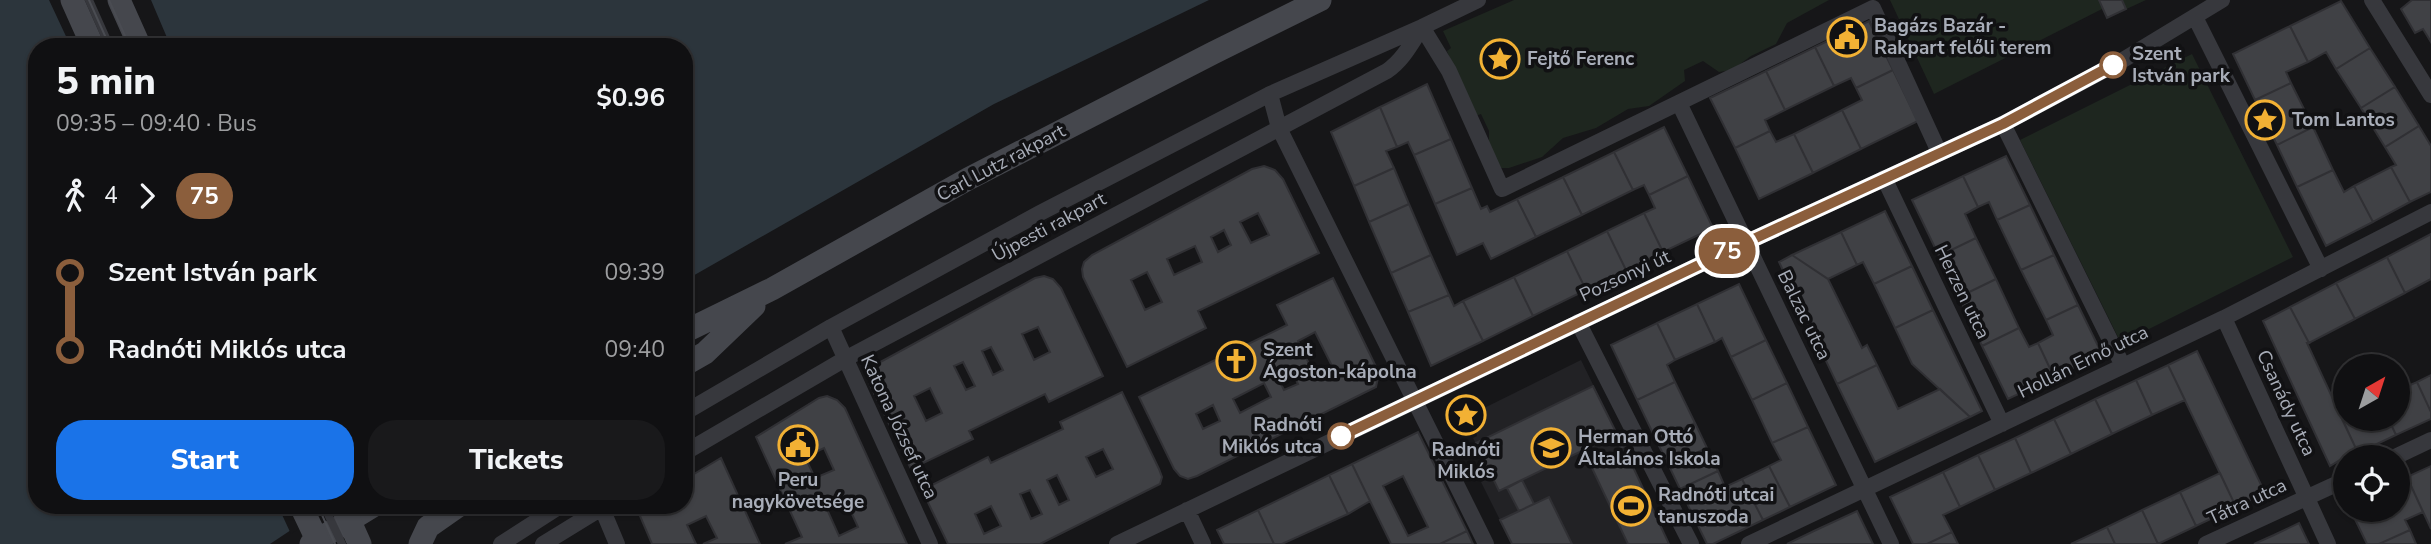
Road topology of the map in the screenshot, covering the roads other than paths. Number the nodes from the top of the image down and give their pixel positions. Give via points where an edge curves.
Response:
1 (72, 0) edge
2 (89, 0) edge
3 (109, 0) edge
4 (119, 0) edge
5 (1320, 0) edge
6 (1478, 0) edge
7 (2222, 0) edge
8 (2372, 0) edge
9 (2195, 17) junction
10 (1422, 27) junction
11 (89, 38) edge
12 (106, 38) edge
13 (126, 38) edge
14 (136, 38) edge
15 (1270, 93) junction
16 (2431, 95) edge
17 (1679, 103) junction
18 (2003, 124) junction
19 (1279, 128) junction
20 (1939, 152) junction
21 (1884, 178) junction
22 (2431, 212) edge
23 (1745, 243) junction
24 (2321, 269) junction
25 (772, 289) junction
26 (2224, 318) junction
27 (1578, 322) junction
28 (831, 327) junction
29 (693, 328) edge
30 (845, 359) junction
31 (693, 360) edge
32 (2123, 366) junction
33 (1415, 399) junction
34 (693, 408) edge
35 (2002, 424) junction
36 (2431, 440) edge
37 (693, 448) edge
38 (2410, 450) edge
39 (2333, 485) edge
40 (1865, 489) junction
41 (2307, 497) junction
42 (1187, 510) junction
43 (305, 514) edge
44 (328, 514) edge
45 (347, 514) edge
46 (360, 514) edge
47 (447, 514) edge
48 (548, 514) edge
49 (591, 514) edge
50 (605, 514) edge
51 (311, 544) edge
52 (319, 544) edge
53 (342, 544) edge
54 (360, 544) edge
55 (420, 544) edge
56 (501, 544) edge
57 (543, 544) edge
58 (617, 544) edge
59 (930, 544) edge
60 (1117, 544) edge
61 (1203, 544) edge
62 (1486, 544) edge
63 (1691, 544) edge
64 (1749, 544) edge
65 (1891, 544) edge
66 (2206, 544) edge
67 (2328, 544) edge

1 - 11 main road
2 - 12 lane
3 - 13 lane
4 - 14 main road
5 - 25 main road, Carl Lutz rakpart via 968,179
6 - 10 street, Újpesti rakpart
7 - 9 street, Pozsonyi út
8 - 16 street
9 - 18 street, Pozsonyi út
9 - 24 street
10 - 15 street, Újpesti rakpart
10 - 17 street via 1448,71 1502,189
10 - 19 street, Újpesti rakpart via 1397,64
15 - 19 street
15 - 28 street, Újpesti rakpart
17 - 20 street via 1873,8
17 - 23 street, Balzac utca
18 - 20 street, Pozsonyi út
18 - 32 street
19 - 30 street, Újpesti rakpart
19 - 33 street
20 - 21 street, Pozsonyi út
21 - 23 street, Pozsonyi út
21 - 35 street, Herzen utca
22 - 24 street, Hollán Ernő utca
23 - 27 street, Pozsonyi út
23 - 40 street, Balzac utca
24 - 26 street, Hollán Ernő utca
25 - 29 main road, Carl Lutz rakpart
25 - 31 main road
26 - 32 street, Hollán Ernő utca
26 - 41 street, Csanády utca
27 - 33 street, Pozsonyi út
27 - 63 street via 1630,441
28 - 30 street, Katona József utca
28 - 34 street, Újpesti rakpart
30 - 37 street, Újpesti rakpart
30 - 59 street, Katona József utca
32 - 35 street, Hollán Ernő utca
33 - 42 street, Pozsonyi út
33 - 62 street
35 - 40 street, Hollán Ernő utca
36 - 38 street
39 - 41 street, Tátra utca
40 - 64 street, Hollán Ernő utca
40 - 65 street, Balzac utca
41 - 66 street, Tátra utca
41 - 67 street, Csanády utca
42 - 60 street, Pozsonyi út
42 - 61 street
43 - 52 main road, bridge
44 - 53 lane, bridge
45 - 54 main road, bridge
46 - 51 main road
47 - 55 main road via 428,527
48 - 56 street
49 - 57 street
50 - 58 street

